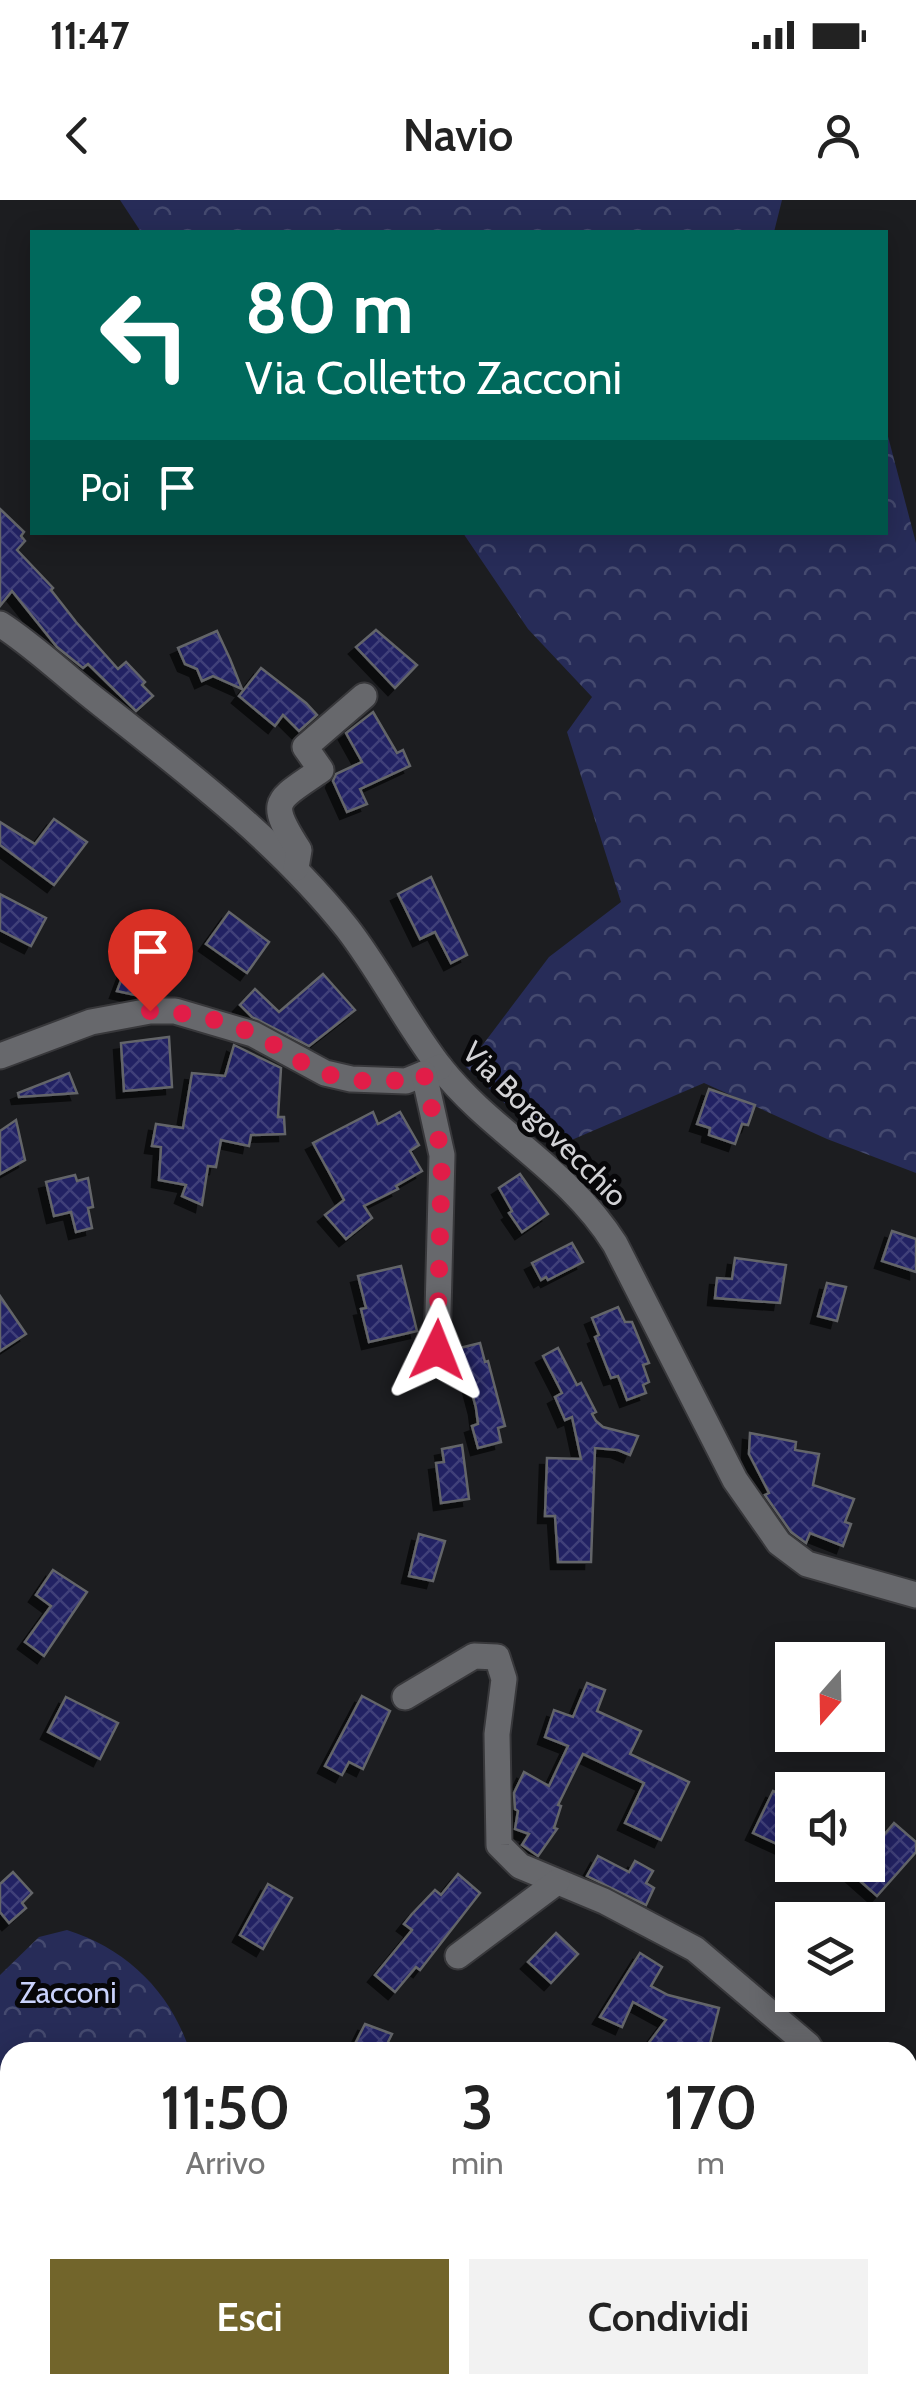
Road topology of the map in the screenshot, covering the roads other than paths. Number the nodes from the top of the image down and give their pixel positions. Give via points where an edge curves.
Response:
1 (0, 624) edge
2 (364, 696) dead end
3 (296, 868) junction
4 (0, 1056) edge
5 (432, 1070) junction
6 (437, 1350) dead end
7 (916, 1594) edge
8 (405, 1697) dead end
9 (557, 1882) junction
10 (458, 1956) dead end
11 (805, 2042) edge

1 - 3 street, Via Borgovecchio
2 - 3 street via 305,747 320,770 280,803 278,818 299,850
3 - 5 street, Via Borgovecchio via 349,931
4 - 5 street via 91,1022 175,1011 253,1034 325,1073 351,1079 406,1081
5 - 6 street via 442,1155
5 - 7 street, Via Borgovecchio via 546,1163 597,1215 735,1480 779,1543 807,1564
8 - 9 street via 474,1656 497,1657 504,1679 497,1734 500,1845 520,1866
9 - 10 street
9 - 11 street via 695,1948

